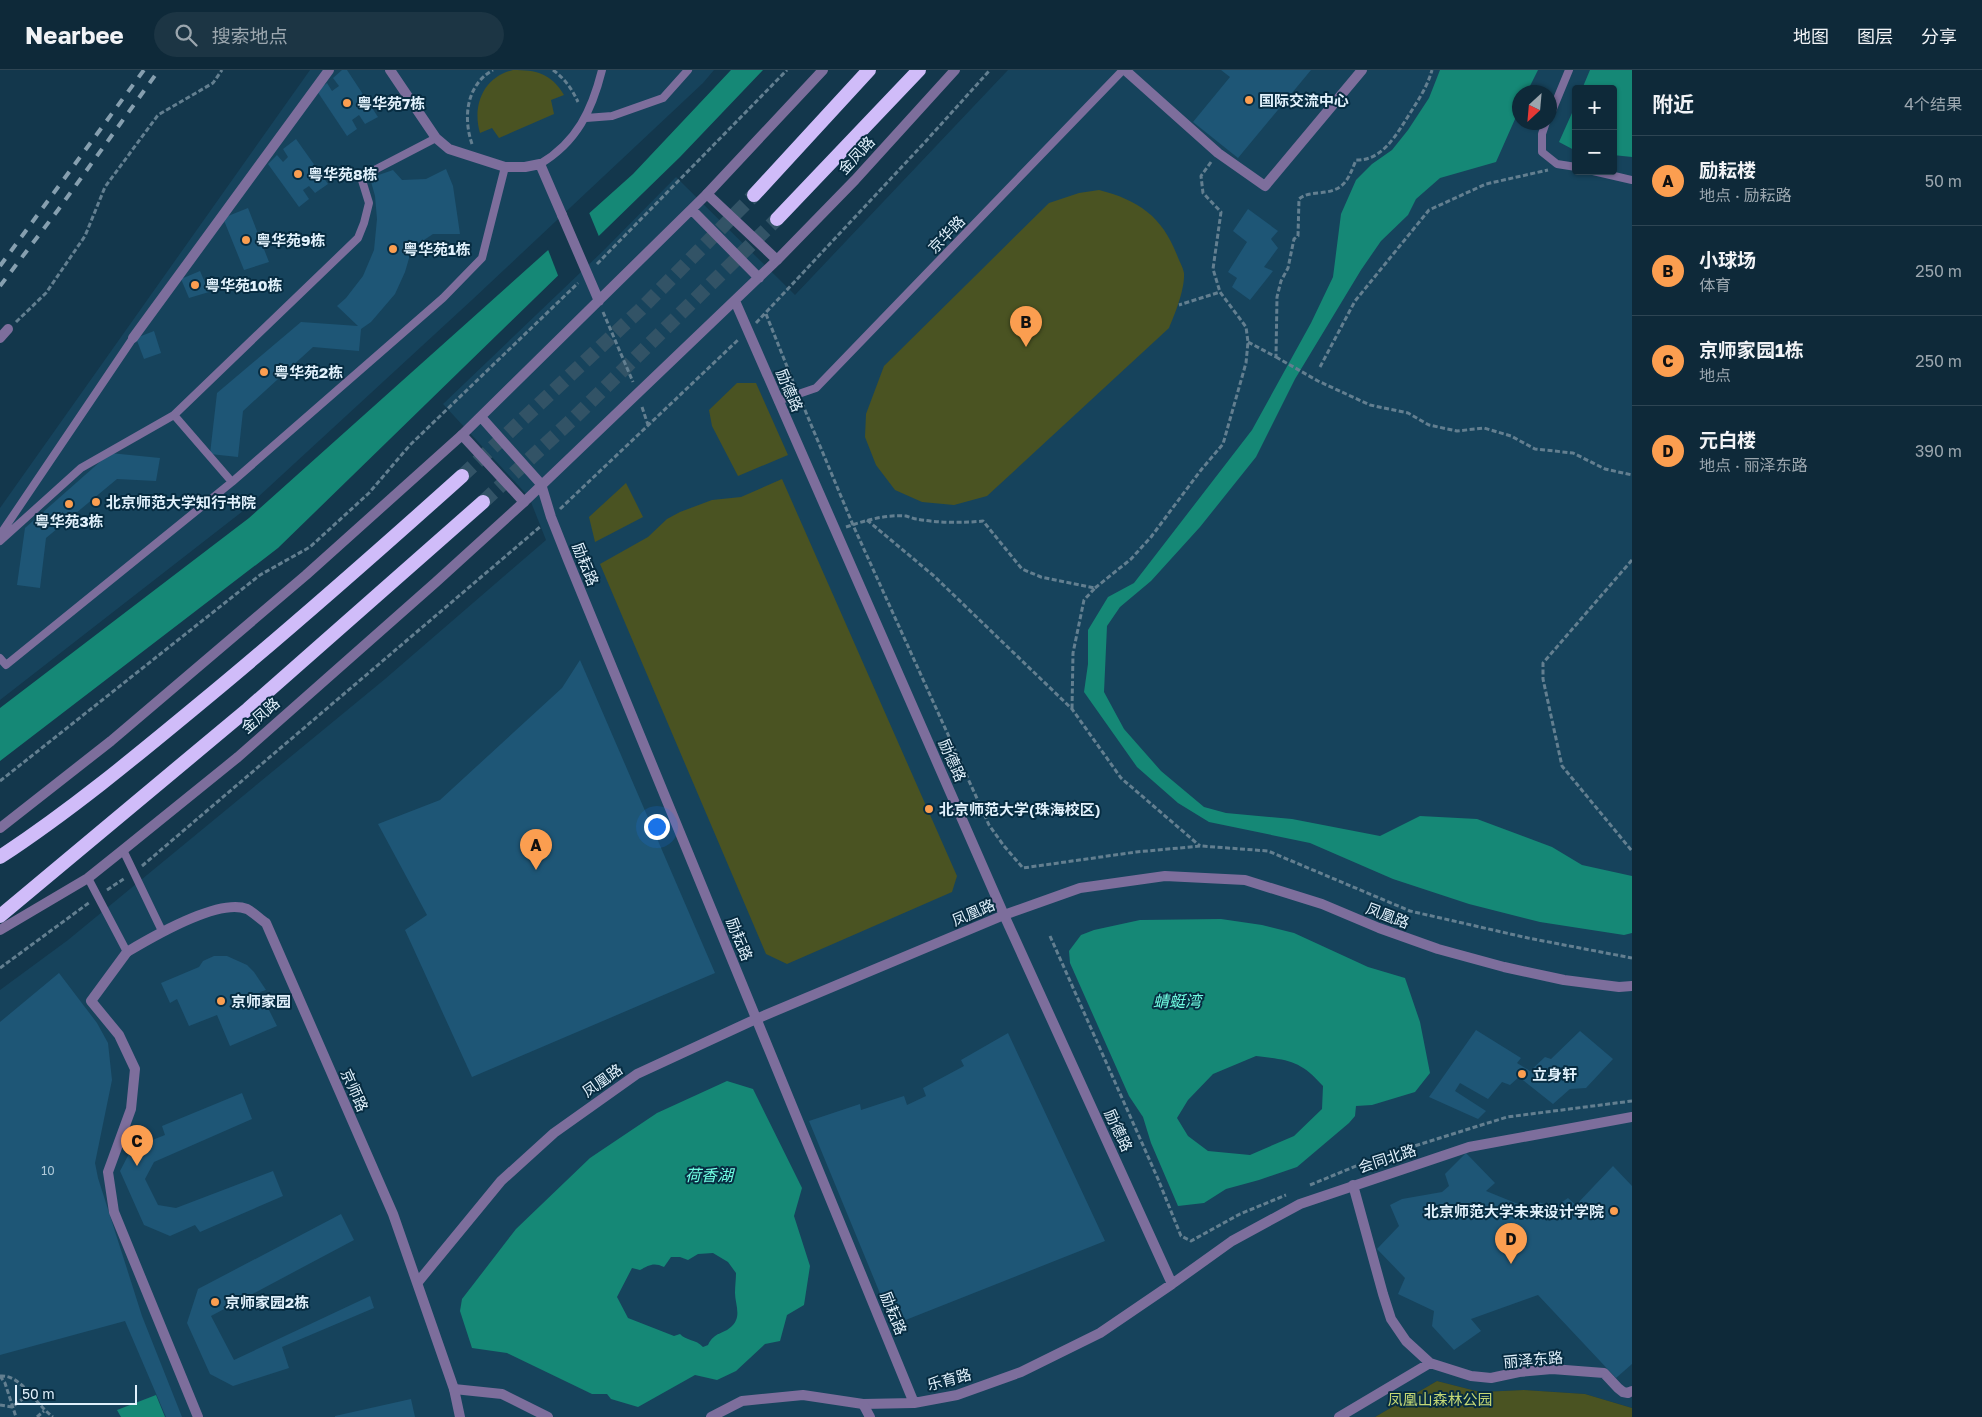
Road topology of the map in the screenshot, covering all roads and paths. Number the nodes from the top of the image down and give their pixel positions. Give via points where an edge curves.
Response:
1 (222, 70) edge
2 (329, 70) edge
3 (390, 70) edge
4 (493, 70) edge
5 (553, 70) edge
6 (602, 70) edge
7 (688, 70) edge
8 (787, 70) edge
9 (824, 70) edge
10 (869, 70) edge
11 (919, 70) edge
12 (956, 70) edge
13 (990, 70) edge
14 (1124, 70) edge
15 (1362, 70) edge
16 (1432, 70) edge
17 (1569, 70) edge
18 (1557, 99) edge
19 (586, 118) junction
20 (1543, 130) edge
21 (436, 138) junction
22 (1218, 153) junction
23 (477, 159) junction
24 (540, 164) junction
25 (505, 167) junction
26 (1572, 167) edge
27 (1550, 170) dead end
28 (1610, 175) edge
29 (1632, 180) edge
30 (707, 194) junction
31 (754, 195) tunnel mouth
32 (692, 210) junction
33 (777, 220) tunnel mouth
34 (777, 260) junction
35 (586, 272) junction
36 (759, 278) junction
37 (1220, 292) junction
38 (735, 301) junction
39 (599, 302) junction
40 (1179, 305) dead end
41 (766, 314) junction
42 (8, 329) joint
43 (748, 331) junction
44 (0, 338) edge
45 (133, 338) joint
46 (1248, 342) junction
47 (1276, 357) junction
48 (1320, 367) dead end
49 (638, 393) junction
50 (798, 394) junction
51 (778, 401) junction
52 (174, 415) junction
53 (481, 417) junction
54 (648, 426) junction
55 (462, 435) junction
56 (1632, 475) edge
57 (462, 476) tunnel mouth
58 (232, 482) junction
59 (541, 484) junction
60 (483, 502) tunnel mouth
61 (524, 502) junction
62 (551, 517) junction
63 (868, 520) junction
64 (853, 524) junction
65 (835, 531) junction
66 (0, 535) edge
67 (0, 542) edge
68 (1632, 560) edge
69 (1095, 588) junction
70 (0, 658) edge
71 (1072, 709) junction
72 (0, 781) edge
73 (0, 828) edge
74 (1201, 846) junction
75 (123, 850) junction
76 (1632, 851) edge
77 (0, 857) edge
78 (142, 867) dead end
79 (88, 878) junction
80 (73, 913) dead end
81 (1004, 915) junction
82 (0, 916) edge
83 (0, 930) edge
84 (162, 931) junction
85 (1050, 936) dead end
86 (128, 952) junction
87 (1632, 958) edge
88 (0, 968) edge
89 (1632, 986) edge
90 (756, 1019) junction
91 (1632, 1101) edge
92 (1632, 1116) edge
93 (1353, 1185) junction
94 (1302, 1188) dead end
95 (1293, 1192) dead end
96 (418, 1282) junction
97 (1172, 1284) junction
98 (1430, 1363) junction
99 (0, 1377) edge
100 (454, 1389) junction
101 (1632, 1391) edge
102 (29, 1394) junction
103 (914, 1403) junction
104 (864, 1404) junction
105 (0, 1405) edge
106 (12, 1407) junction
107 (44, 1411) junction
108 (16, 1417) edge
109 (36, 1417) edge
110 (53, 1417) edge
111 (198, 1417) edge
112 (460, 1417) edge
113 (548, 1417) edge
114 (711, 1417) edge
115 (870, 1417) edge
116 (1339, 1417) edge

1 - 42 path via 213,83 158,115 105,187 85,236 46,293
2 - 45 street
3 - 21 street
4 - 23 path via 477,84 470,98 467,116
5 - 19 path via 572,89
6 - 19 lane
7 - 19 lane via 662,98 612,116
8 - 35 path
9 - 30 street
10 - 31 highway
11 - 33 highway, 金凤路
12 - 34 street, 金凤路
13 - 41 path
14 - 22 street
14 - 50 lane, 京华路 via 816,388
15 - 22 street via 1265,186
16 - 47 path via 1419,100 1395,138 1373,157 1356,160 1346,184 1330,192 1305,194 1299,199 1298,236 1277,297
17 - 18 lane
19 - 24 lane via 562,148
20 - 26 lane via 1542,152 1557,164
21 - 23 street via 449,149
21 - 52 lane via 361,177 369,203 358,238
22 - 37 path via 1201,176 1203,193 1221,212 1213,269
23 - 25 street
24 - 25 street
24 - 35 street
25 - 58 lane via 482,258 443,298
27 - 48 path via 1486,184 1429,210 1355,301
28 - 29 lane
30 - 32 street
30 - 34 street
32 - 36 street
32 - 39 street
34 - 36 street, 金凤路
35 - 39 street
35 - 72 path via 410,445 369,493 310,547 260,575
36 - 38 street, 金凤路
37 - 40 path
37 - 46 path via 1246,327
38 - 43 street, 励德路
38 - 49 street, 金凤路
39 - 49 path
39 - 53 street
41 - 43 path
41 - 50 path
42 - 44 street
43 - 51 street, 励德路
43 - 54 path
45 - 66 lane
46 - 47 path
46 - 69 path via 1246,363 1223,444 1151,537 1131,559
47 - 56 path via 1370,405 1408,413 1429,425 1457,431 1484,428 1535,448 1573,453 1605,469
49 - 54 path
49 - 59 street, 金凤路
50 - 51 lane, 京华路
50 - 64 path
51 - 65 street, 励德路
52 - 58 lane
52 - 67 lane via 81,468
53 - 55 street
53 - 59 street
54 - 62 path
55 - 61 street
55 - 73 street via 306,575 126,728
57 - 77 highway via 347,579 131,761
58 - 70 lane via 6,665
59 - 61 street, 金凤路
59 - 62 street, 励耘路
60 - 82 highway, 金凤路 via 248,709
61 - 75 street, 金凤路 via 238,757
62 - 78 path
62 - 90 street, 励耘路
63 - 64 path
63 - 69 path via 907,516 926,520 983,521 1022,569 1041,577
63 - 71 path via 934,576
64 - 65 path
64 - 74 path via 990,826 1023,868
65 - 81 street, 励德路
68 - 76 path via 1542,663 1562,766
69 - 71 path via 1084,600 1072,653
71 - 74 path via 1121,778
74 - 87 path via 1268,851 1410,912
75 - 79 street, 金凤路
75 - 84 lane
79 - 83 street, 金凤路
79 - 86 lane
80 - 88 path
81 - 89 street, 凤凰路 via 1080,888 1165,876 1245,880 1322,904 1379,928 1504,967 1564,980
81 - 90 street, 凤凰路
81 - 97 street, 励德路
84 - 86 street, 京师路
84 - 96 street, 京师路 via 223,907 246,909 266,923 393,1214
85 - 95 path via 1181,1236 1191,1241 1240,1214
86 - 111 street via 91,1001 119,1035 135,1069 131,1109 108,1172 114,1212
90 - 96 street, 凤凰路 via 637,1074 554,1133 500,1181
90 - 103 street, 励耘路
91 - 94 path via 1507,1117 1373,1159
92 - 93 street, 会同北路 via 1469,1147
93 - 97 street, 会同北路 via 1300,1204 1232,1241
93 - 98 street, 丽泽东路 via 1391,1319 1406,1341
96 - 100 street, 京师路
97 - 103 street, 乐育路 via 1100,1333 1021,1372 957,1395
98 - 101 street, 丽泽东路 via 1471,1376 1491,1378 1552,1369 1604,1373 1623,1392
98 - 116 street
99 - 102 path via 15,1379
99 - 106 path
100 - 112 street, 京师路
100 - 113 street via 502,1394
102 - 106 path
102 - 107 path
103 - 104 street, 乐育路
104 - 114 street, 乐育路 via 803,1394 742,1401
104 - 115 street
105 - 106 path
106 - 108 path
107 - 109 path
107 - 110 path

